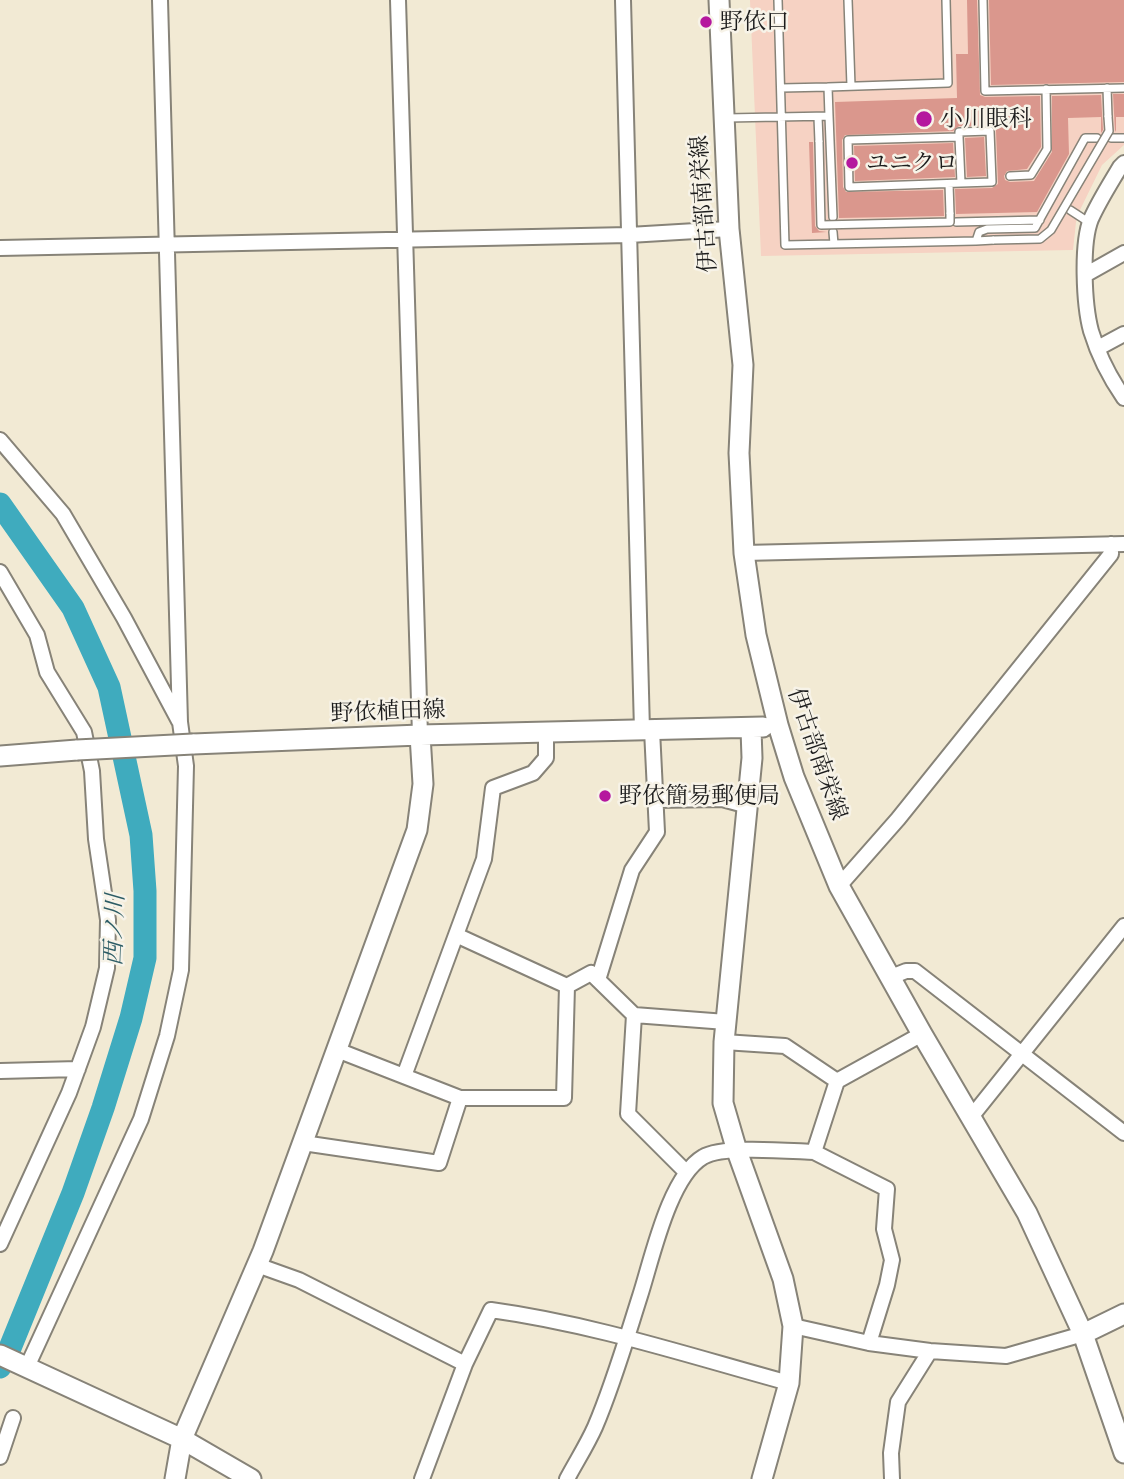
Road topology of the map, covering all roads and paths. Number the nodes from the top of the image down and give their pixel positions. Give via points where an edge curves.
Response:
1 (160, 0) edge
2 (398, 0) edge
3 (624, 0) edge
4 (719, 0) edge
5 (778, 0) edge
6 (848, 0) edge
7 (946, 0) edge
8 (984, 0) edge
9 (851, 86) junction
10 (781, 88) junction
11 (828, 88) junction
12 (1107, 88) junction
13 (1124, 88) edge
14 (1046, 89) junction
15 (829, 116) junction
16 (782, 117) junction
17 (818, 117) junction
18 (723, 118) junction
19 (959, 137) junction
20 (1097, 138) dead end
21 (1111, 138) dead end
22 (1124, 138) edge
23 (1124, 163) edge
24 (1010, 176) dead end
25 (961, 183) junction
26 (948, 184) junction
27 (1070, 210) dead end
28 (833, 217) dead end
29 (1040, 220) junction
30 (956, 222) dead end
31 (1090, 223) junction
32 (729, 229) junction
33 (833, 232) dead end
34 (629, 235) junction
35 (406, 239) junction
36 (976, 241) junction
37 (834, 244) junction
38 (166, 245) junction
39 (0, 248) edge
40 (1124, 253) edge
41 (1085, 275) junction
42 (1124, 334) edge
43 (1098, 348) junction
44 (1124, 398) edge
45 (0, 440) edge
46 (1117, 544) edge
47 (744, 553) junction
48 (0, 572) edge
49 (180, 722) junction
50 (778, 725) junction
51 (751, 729) junction
52 (647, 730) junction
53 (545, 732) junction
54 (420, 734) junction
55 (0, 756) edge
56 (656, 800) junction
57 (748, 806) junction
58 (839, 886) junction
59 (1124, 926) edge
60 (456, 935) junction
61 (891, 977) junction
62 (598, 980) junction
63 (568, 986) junction
64 (634, 1015) junction
65 (725, 1032) junction
66 (922, 1034) junction
67 (337, 1050) junction
68 (1021, 1054) junction
69 (78, 1069) junction
70 (0, 1071) edge
71 (404, 1076) junction
72 (836, 1081) junction
73 (460, 1098) junction
74 (972, 1116) junction
75 (1124, 1133) edge
76 (303, 1143) junction
77 (737, 1150) junction
78 (814, 1152) junction
79 (686, 1172) junction
80 (0, 1244) edge
81 (257, 1265) junction
82 (1124, 1314) edge
83 (793, 1326) junction
84 (1083, 1334) junction
85 (627, 1338) junction
86 (869, 1343) junction
87 (930, 1351) junction
88 (0, 1355) edge
89 (465, 1364) junction
90 (27, 1367) junction
91 (789, 1383) junction
92 (13, 1418) dead end
93 (182, 1439) junction
94 (1124, 1453) edge
95 (0, 1457) edge
96 (175, 1479) edge
97 (251, 1479) edge
98 (422, 1479) edge
99 (567, 1479) edge
100 (762, 1479) edge
101 (892, 1479) edge

1 - 38 street
2 - 35 street
3 - 34 street
4 - 18 main road, 伊古部南栄線
5 - 10 lane
6 - 9 lane
7 - 9 lane via 948,83
8 - 14 lane via 985,91
9 - 11 lane
10 - 11 lane
10 - 16 lane
11 - 15 lane
12 - 13 lane
12 - 14 lane
12 - 36 lane, bridge via 1109,131 1051,230 1040,239
14 - 24 lane via 1047,149 1031,175
15 - 17 lane
15 - 28 lane
16 - 17 lane
16 - 18 lane
16 - 37 lane via 785,245
17 - 26 lane, bridge via 821,225 950,222
18 - 32 main road, 伊古部南栄線
19 - 25 lane
19 - 25 lane via 959,132 990,131 992,183
19 - 26 lane via 848,140 849,187
20 - 29 lane via 1085,138 1056,200
21 - 22 lane
23 - 31 street
25 - 26 lane
27 - 31 lane
29 - 30 lane
29 - 36 lane via 1031,229 986,229
31 - 41 street
32 - 34 street
32 - 47 main road, 伊古部南栄線 via 743,365 739,453
33 - 37 lane
34 - 35 street
34 - 52 street
35 - 38 street
35 - 54 street
36 - 37 lane
38 - 39 street
38 - 49 street
40 - 41 street
41 - 43 street via 1090,329
42 - 43 street
43 - 44 street
45 - 49 street via 63,514
46 - 47 street
46 - 58 street via 898,819
47 - 50 main road, 伊古部南栄線 via 756,635
48 - 69 street via 37,635 47,672 84,732 92,771 108,920 107,968
49 - 90 street via 186,766 181,970 167,1036 141,1119
50 - 51 main road, 野依植田線
50 - 58 main road, 伊古部南栄線
51 - 52 main road, 野依植田線
51 - 57 main road
52 - 53 main road, 野依植田線
52 - 56 street
53 - 54 main road, 野依植田線
53 - 60 street via 546,758 533,773 493,788 484,859
54 - 55 main road, 野依植田線, bridge
54 - 67 main road via 423,784 417,830
56 - 57 street via 722,799
56 - 62 street via 657,832 632,870
57 - 65 main road
58 - 61 main road, 伊古部南栄線
59 - 68 street
60 - 63 street
60 - 71 street
61 - 66 main road, 伊古部南栄線
61 - 68 street via 915,971
62 - 63 street via 591,973
62 - 64 street
63 - 73 street via 564,1098
64 - 65 street
64 - 79 street via 628,1114
65 - 72 street via 785,1046
65 - 77 main road via 723,1103
66 - 72 street
66 - 74 main road, 伊古部南栄線
67 - 71 street
67 - 76 main road
68 - 74 street
68 - 75 street
69 - 70 street
69 - 80 street
71 - 73 street
72 - 78 street
73 - 76 street via 439,1163
74 - 84 main road, 伊古部南栄線 via 1027,1213
76 - 81 main road
77 - 78 street
77 - 79 street via 703,1156
77 - 83 main road via 783,1279
78 - 86 street via 887,1189 884,1229 892,1260
79 - 85 street via 652,1256
81 - 89 street via 299,1280
81 - 93 main road
82 - 84 main road
83 - 86 street
83 - 91 main road
84 - 87 street via 1006,1356
84 - 94 main road, 伊古部南栄線
85 - 89 street via 491,1310
85 - 91 street
85 - 99 street via 594,1429
86 - 87 street
87 - 101 street via 898,1402
88 - 90 main road
89 - 98 street
90 - 93 main road
91 - 100 main road
92 - 95 street
93 - 96 main road
93 - 97 main road

